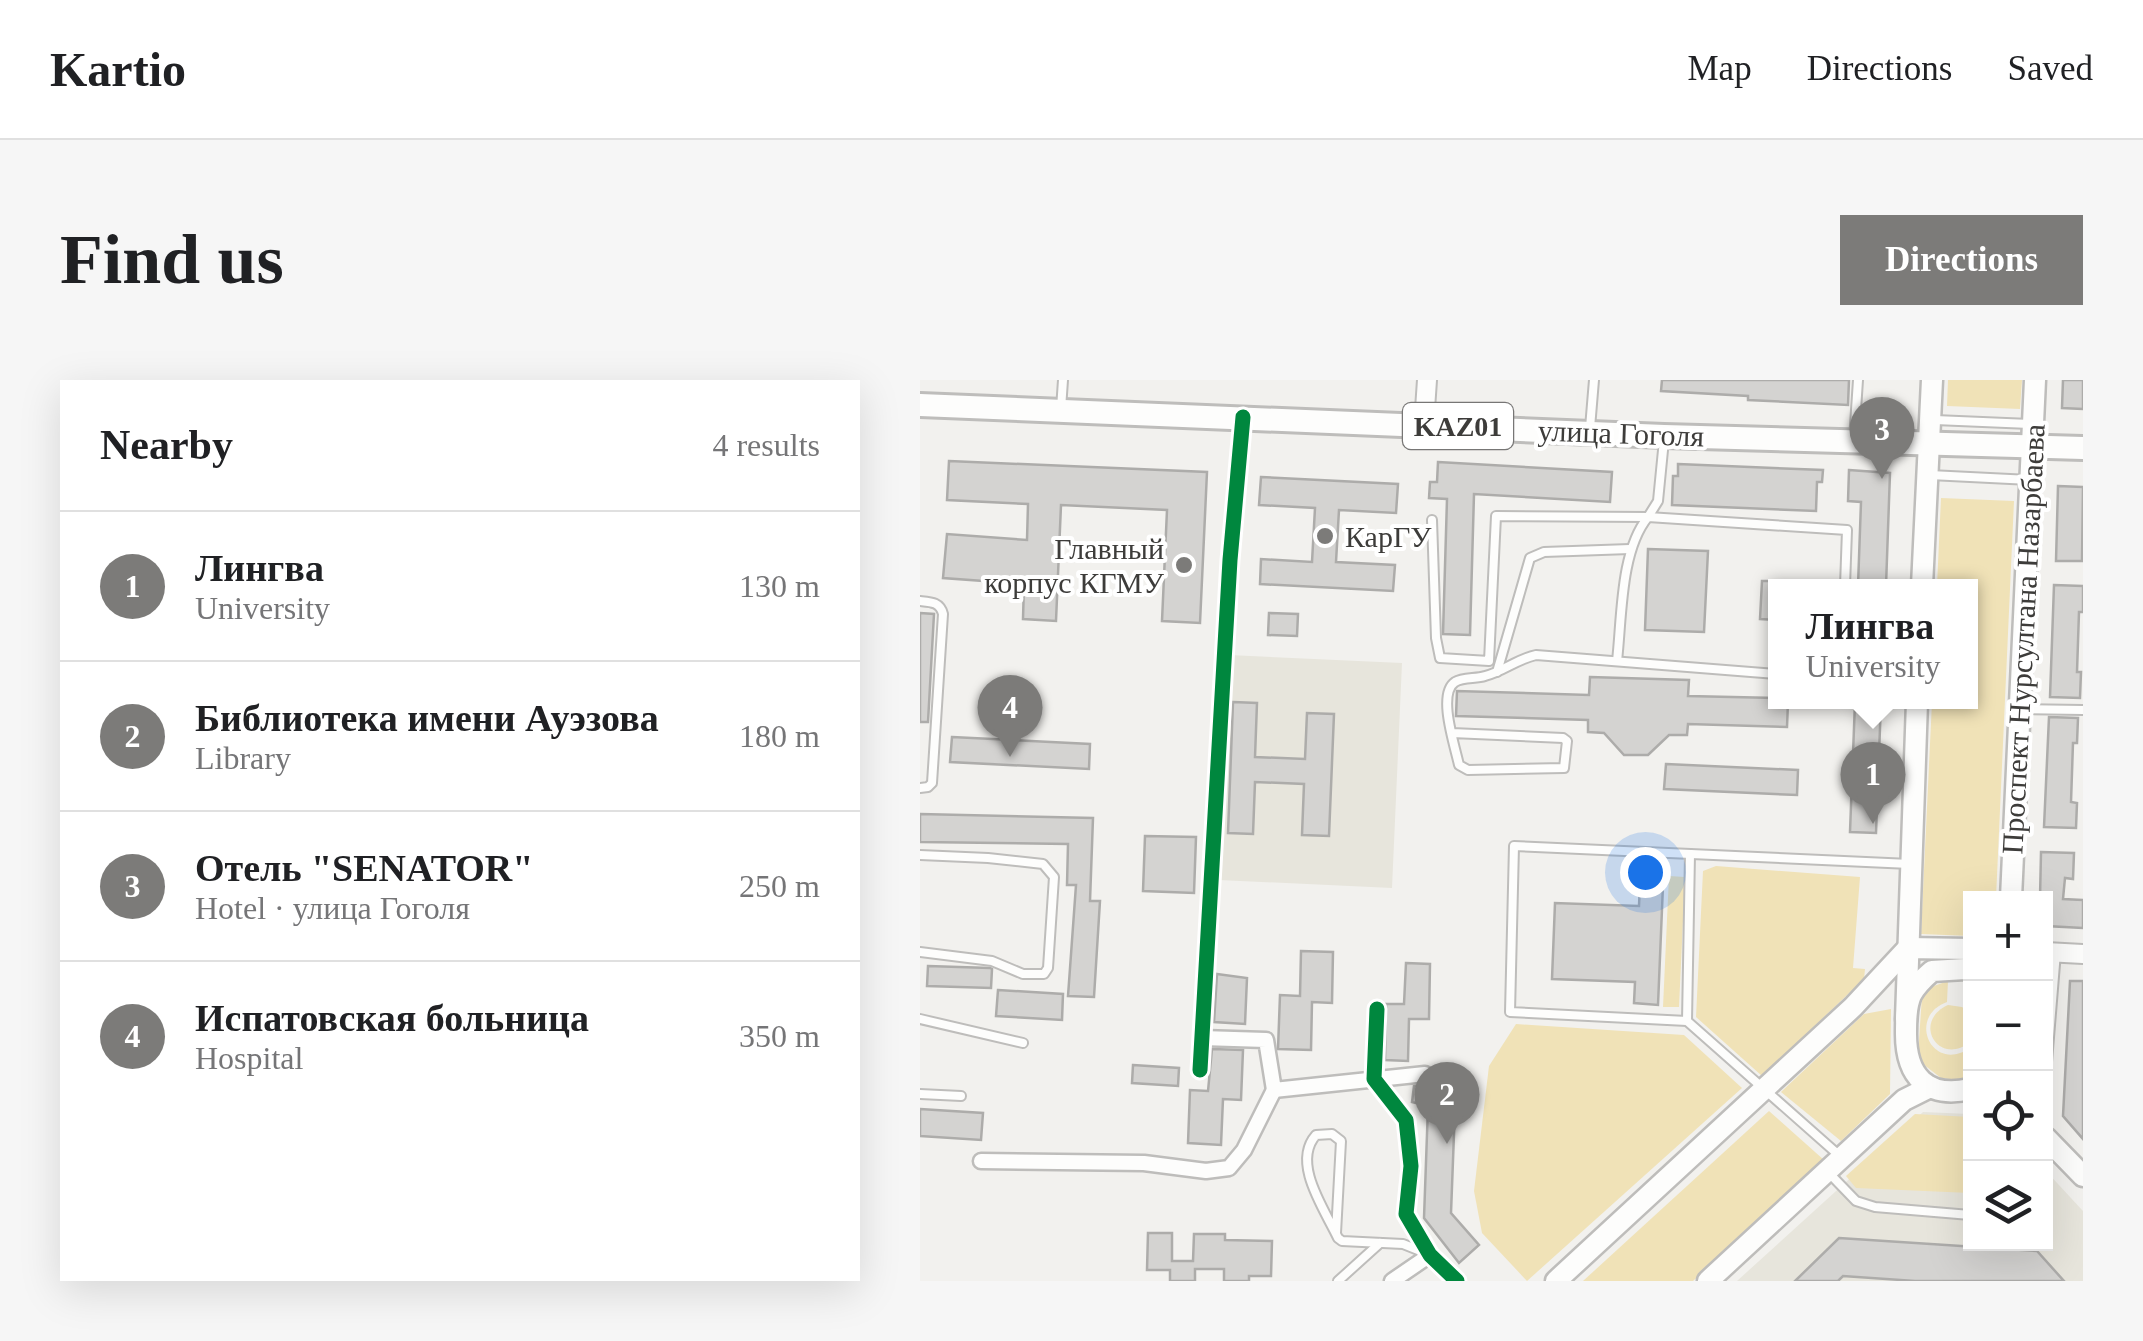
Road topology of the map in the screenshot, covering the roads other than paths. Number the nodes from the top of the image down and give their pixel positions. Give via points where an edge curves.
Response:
1 (1063, 380) edge
2 (1428, 380) edge
3 (1594, 380) edge
4 (1858, 380) edge
5 (1932, 380) edge
6 (2035, 380) edge
7 (920, 404) edge
8 (1061, 410) junction
9 (1243, 417) junction
10 (1424, 424) junction
11 (1929, 431) junction
12 (1590, 432) junction
13 (2032, 435) junction
14 (1664, 436) junction
15 (1854, 440) junction
16 (2083, 448) edge
17 (1928, 474) junction
18 (2030, 480) junction
19 (1648, 517) junction
20 (1432, 520) dead end
21 (1630, 549) junction
22 (1844, 579) edge
23 (1922, 579) edge
24 (920, 601) edge
25 (1616, 662) junction
26 (1497, 672) junction
27 (1768, 673) edge
28 (1918, 709) edge
29 (2020, 709) junction
30 (2083, 710) edge
31 (1452, 732) junction
32 (920, 788) edge
33 (920, 854) edge
34 (1690, 854) junction
35 (1910, 864) junction
36 (2011, 891) edge
37 (1908, 948) junction
38 (1963, 949) edge
39 (920, 952) edge
40 (2053, 952) edge
41 (2083, 954) edge
42 (1963, 969) edge
43 (1932, 970) junction
44 (1907, 976) junction
45 (2050, 981) edge
46 (1853, 1008) junction
47 (1376, 1010) dead end
48 (1906, 1019) junction
49 (920, 1020) edge
50 (1687, 1021) junction
51 (1202, 1038) junction
52 (1023, 1043) dead end
53 (1200, 1070) dead end
54 (2046, 1071) edge
55 (1426, 1074) dead end
56 (1374, 1079) junction
57 (1930, 1086) junction
58 (1274, 1090) junction
59 (1765, 1090) junction
60 (1963, 1090) edge
61 (920, 1094) edge
62 (961, 1096) dead end
63 (2053, 1145) edge
64 (980, 1161) dead end
65 (1834, 1165) junction
66 (2082, 1172) edge
67 (1963, 1214) edge
68 (1336, 1233) junction
69 (1380, 1243) junction
70 (1430, 1255) junction
71 (1338, 1281) edge
72 (1392, 1281) edge
73 (1457, 1281) edge
74 (1556, 1281) edge
75 (1708, 1281) edge

1 - 8 lane
2 - 10 street
3 - 12 lane
4 - 15 lane
5 - 11 main road
6 - 13 main road, Проспект Нурсултана Назарбаева
7 - 8 highway, улица Гоголя / KАZ01
8 - 9 highway, улица Гоголя / KАZ01
9 - 10 highway, улица Гоголя / KАZ01
9 - 51 street
10 - 12 highway, улица Гоголя / KАZ01
11 - 13 highway, улица Гоголя / KАZ01
11 - 15 highway, улица Гоголя / KАZ01
11 - 17 main road
12 - 14 highway, улица Гоголя / KАZ01
13 - 16 highway, улица Гоголя / KАZ01
13 - 18 main road, Проспект Нурсултана Назарбаева
14 - 15 highway, улица Гоголя / KАZ01
14 - 19 lane via 1658,501
17 - 18 lane
17 - 23 main road
18 - 29 main road, Проспект Нурсултана Назарбаева
19 - 20 lane via 1496,516 1489,660 1440,658
19 - 21 lane
19 - 22 lane via 1847,530
21 - 25 lane
21 - 26 lane via 1530,558
24 - 32 lane via 936,603 943,614 932,783
25 - 26 lane via 1536,655
25 - 27 lane
26 - 31 lane via 1451,685 1445,700
28 - 35 main road
29 - 30 lane
29 - 36 main road, Проспект Нурсултана Назарбаева
31 - 31 lane via 1463,768 1566,765 1562,738
33 - 39 lane via 1044,864 1054,877 1044,974
34 - 35 lane
34 - 50 lane
34 - 50 lane via 1514,846 1510,1012
35 - 37 main road
37 - 38 main road
37 - 44 main road
37 - 46 main road
40 - 41 street
42 - 43 main road
43 - 44 main road
43 - 48 main road via 1911,995
44 - 46 main road
44 - 48 main road
45 - 54 lane
46 - 59 main road
47 - 56 street
48 - 57 main road via 1906,1055
49 - 52 lane
50 - 59 lane
51 - 53 street
51 - 58 street via 1266,1040
55 - 56 street
56 - 58 street
56 - 70 street via 1406,1120 1406,1214
57 - 60 main road
57 - 65 main road via 1904,1100
58 - 64 street via 1229,1168
59 - 65 lane
59 - 74 main road
61 - 62 lane
63 - 66 main road
65 - 67 lane via 1856,1201
65 - 75 main road
68 - 68 lane via 1307,1172 1307,1150 1316,1135 1341,1141
68 - 69 lane via 1342,1242
69 - 70 lane
69 - 71 lane
70 - 72 street
70 - 73 street

